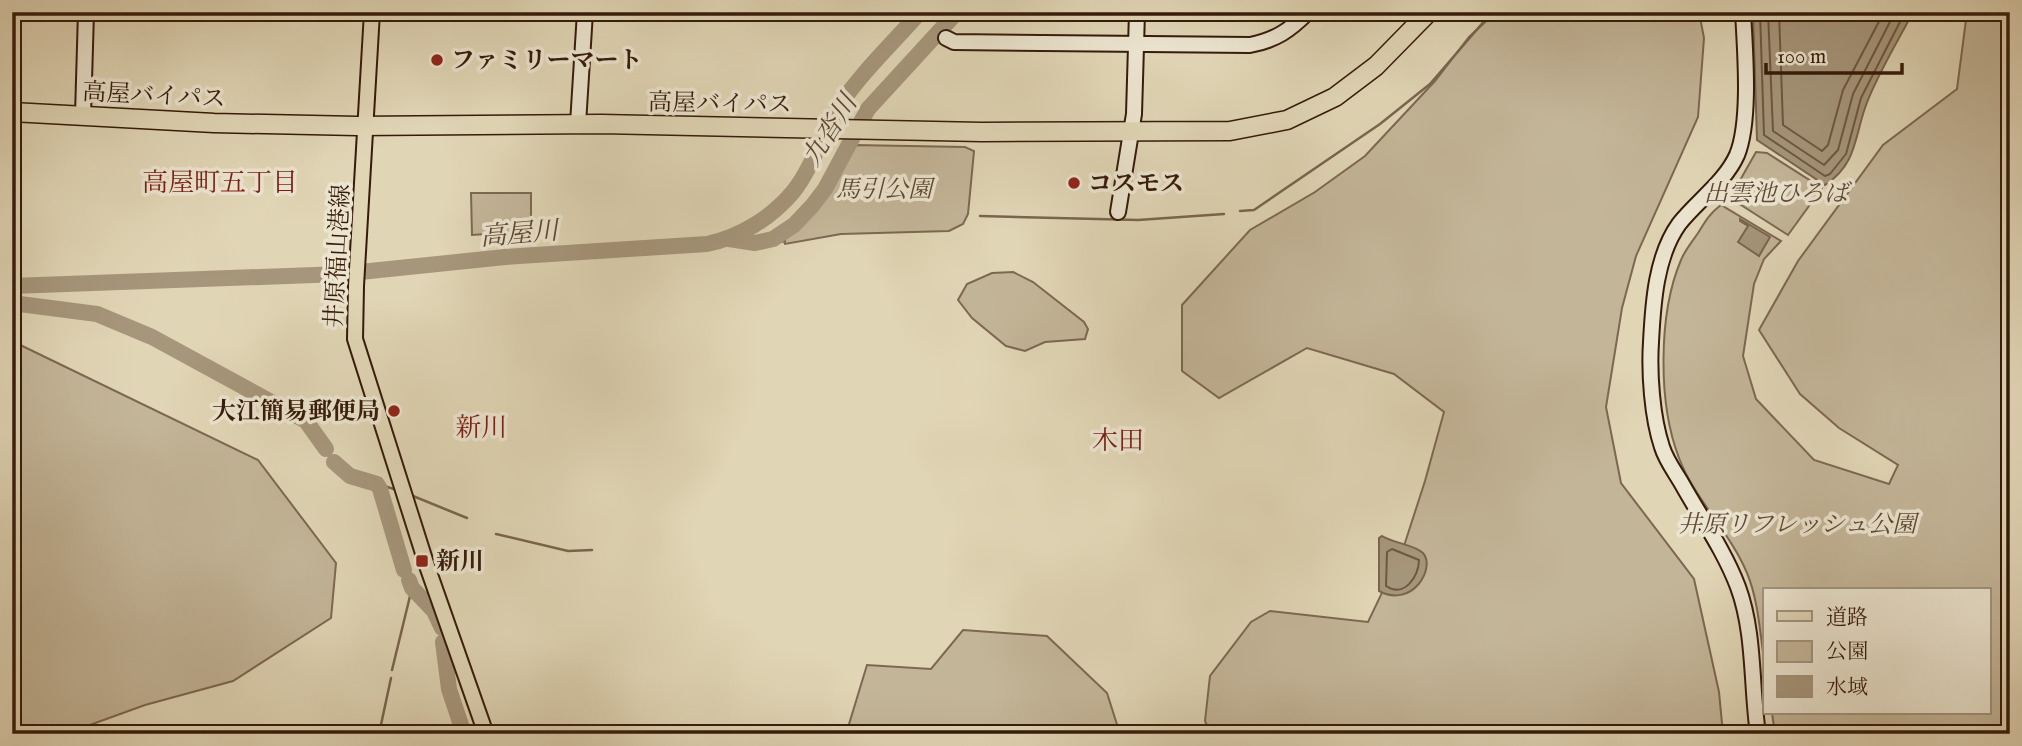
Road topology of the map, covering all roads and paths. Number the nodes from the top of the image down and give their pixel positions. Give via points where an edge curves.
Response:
1 (86, 12) edge
2 (372, 12) edge
3 (585, 12) edge
4 (1137, 12) edge
5 (1308, 12) edge
6 (1429, 12) edge
7 (1743, 12) edge
8 (946, 38) dead end
9 (1136, 43) junction
10 (12, 112) edge
11 (83, 115) junction
12 (578, 124) junction
13 (367, 125) junction
14 (1132, 132) junction
15 (1118, 212) dead end
16 (486, 734) edge
17 (1758, 734) edge

1 - 11 street
2 - 13 main road, 井原福山港線
3 - 12 street
4 - 9 street
5 - 9 street via 1277,38 1250,45
6 - 14 highway, 高屋バイパス via 1358,82 1287,120 1230,131
7 - 17 street via 1745,95 1738,152 1671,239 1657,286 1651,377 1662,447 1739,591 1746,615
8 - 9 street via 954,42
9 - 14 street
10 - 11 highway, 高屋バイパス
11 - 13 highway, 高屋バイパス
12 - 13 highway, 高屋バイパス
12 - 14 highway, 高屋バイパス
13 - 16 main road, 井原福山港線 via 354,324 357,349
14 - 15 street

